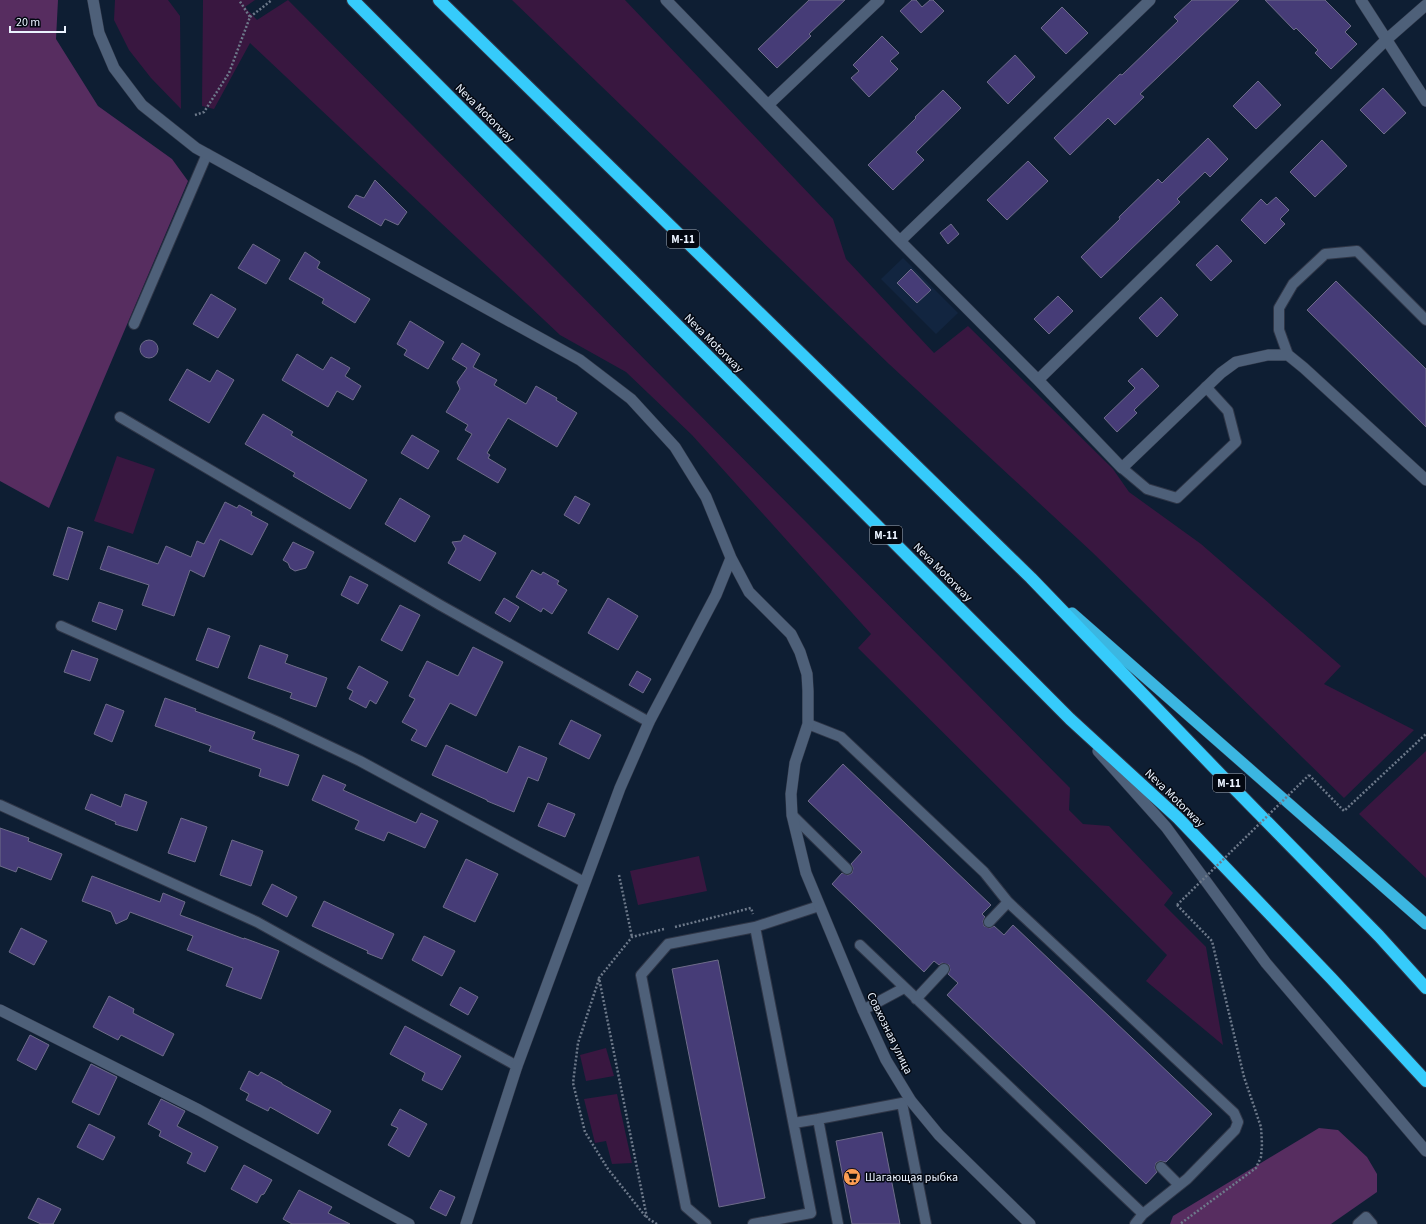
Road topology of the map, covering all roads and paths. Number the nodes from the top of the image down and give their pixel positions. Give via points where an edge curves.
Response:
1 (93, 0) edge
2 (239, 0) edge
3 (272, 0) edge
4 (353, 0) edge
5 (439, 0) edge
6 (666, 0) edge
7 (879, 0) edge
8 (1150, 0) edge
9 (1361, 0) edge
10 (1426, 5) edge
11 (250, 17) junction
12 (1386, 40) junction
13 (1426, 101) edge
14 (768, 105) junction
15 (195, 115) dead end
16 (207, 154) junction
17 (900, 241) junction
18 (1426, 320) edge
19 (134, 324) dead end
20 (1288, 355) junction
21 (1038, 380) junction
22 (1206, 387) junction
23 (120, 417) dead end
24 (1122, 468) junction
25 (1426, 480) edge
26 (731, 558) junction
27 (1032, 578) junction
28 (61, 626) dead end
29 (1070, 720) junction
30 (650, 722) junction
31 (808, 724) junction
32 (1426, 734) edge
33 (0, 805) edge
34 (792, 815) junction
35 (847, 868) dead end
36 (619, 875) dead end
37 (584, 882) junction
38 (1008, 902) junction
39 (820, 906) junction
40 (989, 922) dead end
41 (1426, 924) edge
42 (755, 927) junction
43 (632, 937) dead end
44 (1212, 941) dead end
45 (860, 945) dead end
46 (944, 970) dead end
47 (599, 978) dead end
48 (904, 988) junction
49 (1426, 988) edge
50 (916, 999) junction
51 (0, 1010) edge
52 (863, 1010) junction
53 (517, 1066) junction
54 (1426, 1082) edge
55 (907, 1102) junction
56 (818, 1119) junction
57 (794, 1123) junction
58 (1426, 1151) edge
59 (1161, 1167) dead end
60 (1179, 1185) junction
61 (1143, 1214) junction
62 (647, 1218) dead end
63 (409, 1224) edge
64 (466, 1224) edge
65 (706, 1224) edge
66 (754, 1224) edge
67 (838, 1224) edge
68 (926, 1224) edge
69 (1030, 1224) edge
70 (1135, 1224) edge
71 (1358, 1224) edge
72 (1372, 1224) edge

1 - 16 street, Совхозная улица via 99,32 114,68 142,105
2 - 11 path
3 - 11 path
4 - 29 highway, Neva Motorway / М-11
5 - 27 highway, М-11
6 - 14 street
7 - 14 street
8 - 17 street
9 - 12 street
10 - 12 street
11 - 15 path via 229,73 204,112
12 - 13 street
12 - 21 street
14 - 17 street
16 - 19 lane
16 - 26 street, Совхозная улица via 580,360 631,399 675,447 706,497
17 - 21 street
18 - 20 lane via 1357,251 1325,254 1292,284 1279,308 1279,330
20 - 22 street via 1268,355 1236,362
20 - 25 street
21 - 24 street
22 - 24 street
22 - 24 lane via 1228,411 1236,442 1177,498 1147,489
23 - 30 lane via 440,606
26 - 30 street via 716,595
26 - 31 street, Совхозная улица via 749,592 791,634 800,652 807,674
27 - 41 highway
27 - 49 highway, М-11 via 1379,936
28 - 37 lane via 353,758
29 - 54 highway, Neva Motorway / М-11 via 1178,818
29 - 58 street via 1166,827 1266,963
30 - 37 street via 620,788
31 - 34 street, Совхозная улица via 795,763 791,794
31 - 38 lane via 841,737 984,872
32 - 44 path, bridge via 1344,811 1309,776 1193,888 1177,905
33 - 53 lane via 257,922
34 - 35 lane
34 - 39 street, Совхозная улица via 806,873
36 - 43 path
37 - 53 street
38 - 40 lane
38 - 60 lane via 1234,1113 1238,1122 1235,1130
39 - 42 lane
39 - 52 street, Совхозная улица
42 - 57 lane
42 - 65 lane via 668,944 641,975 686,1207
45 - 48 lane
46 - 50 lane
47 - 62 path via 578,1043 573,1083 585,1132 608,1169
48 - 50 lane
48 - 52 lane
50 - 61 lane
51 - 63 street via 199,1110
52 - 55 street, Совхозная улица
53 - 64 street
55 - 56 lane
55 - 68 lane
55 - 69 street, Совхозная улица
56 - 57 lane
56 - 67 lane
57 - 66 lane via 811,1213
59 - 60 lane
60 - 61 lane
61 - 70 lane
71 - 72 lane via 1366,1217

